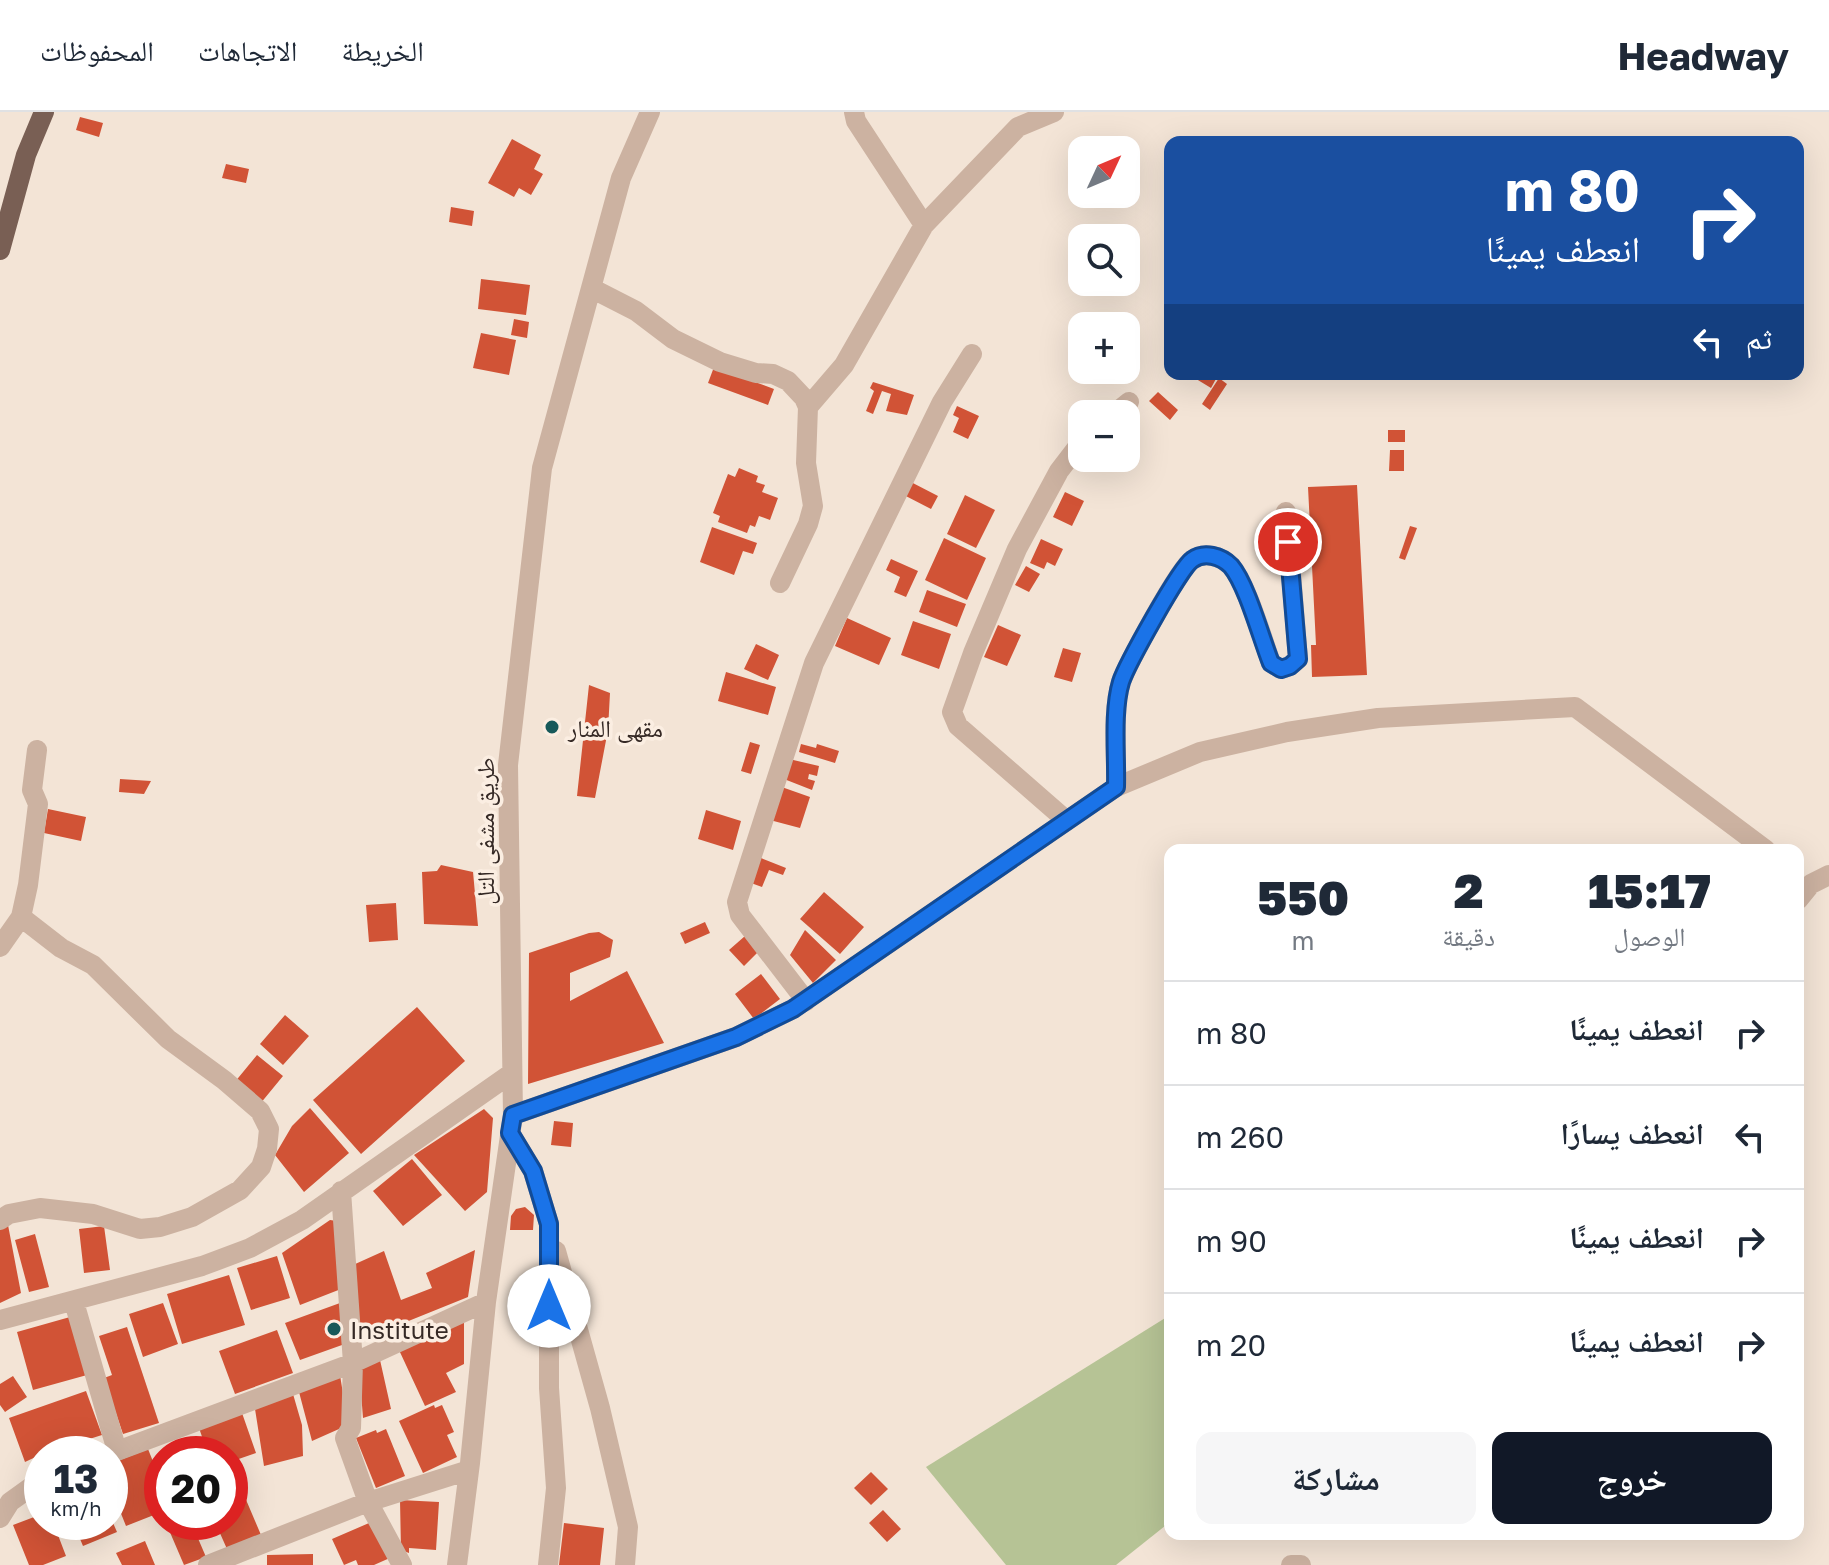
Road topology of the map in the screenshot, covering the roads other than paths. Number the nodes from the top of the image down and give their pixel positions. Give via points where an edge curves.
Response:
1 (44, 112) edge
2 (650, 112) edge
3 (854, 112) edge
4 (1054, 112) edge
5 (924, 225) junction
6 (0, 250) edge
7 (591, 288) junction
8 (972, 354) dead end
9 (808, 407) junction
10 (1068, 459) edge
11 (1286, 512) dead end
12 (780, 583) dead end
13 (37, 750) dead end
14 (1116, 787) junction
15 (1067, 821) junction
16 (1758, 844) edge
17 (21, 917) junction
18 (0, 947) edge
19 (806, 1001) junction
20 (512, 1073) junction
21 (512, 1124) junction
22 (341, 1191) junction
23 (0, 1220) edge
24 (549, 1224) junction
25 (74, 1302) junction
26 (486, 1302) junction
27 (0, 1320) edge
28 (353, 1363) junction
29 (109, 1436) edge
30 (128, 1447) edge
31 (469, 1470) junction
32 (24, 1492) edge
33 (368, 1502) junction
34 (0, 1518) edge
35 (208, 1565) edge
36 (402, 1565) edge
37 (457, 1565) edge
38 (548, 1565) edge
39 (625, 1565) edge
40 (1291, 1565) edge
41 (1301, 1565) edge

1 - 6 main road via 26,155
2 - 7 street, طريق مشفى التل via 621,178
3 - 5 street
4 - 5 street via 1018,127
5 - 9 street via 844,365
7 - 9 street via 720,362 788,381
7 - 20 street, طريق مشفى التل via 542,468 508,765
8 - 19 street via 942,402 814,663 737,902 740,915
9 - 12 street via 806,463 813,506
10 - 15 street via 1017,549 952,712 958,726
11 - 14 street via 1298,659 1281,669 1271,663 1229,564 1215,556 1190,560 1122,681
13 - 17 street via 32,790 38,804
14 - 15 street
14 - 16 street via 1200,752 1287,732 1378,718 1575,707
15 - 19 street
17 - 18 street
17 - 23 street via 93,965 168,1039 260,1111 269,1129 261,1167 240,1190 192,1217 140,1229 93,1214 40,1208
19 - 21 street via 736,1037
20 - 21 street, طريق مشفى التل
20 - 22 street
21 - 24 street
21 - 26 street, طريق مشفى التل
22 - 25 street via 250,1248
22 - 28 street
24 - 38 street via 549,1388 556,1488
24 - 39 street via 628,1527
25 - 27 street
25 - 29 street
26 - 28 street
26 - 31 street, طريق مشفى التل
28 - 30 street
28 - 33 street via 351,1428 345,1438
31 - 33 street
31 - 37 street, طريق مشفى التل
32 - 34 street
33 - 35 street
33 - 36 street
40 - 41 street

